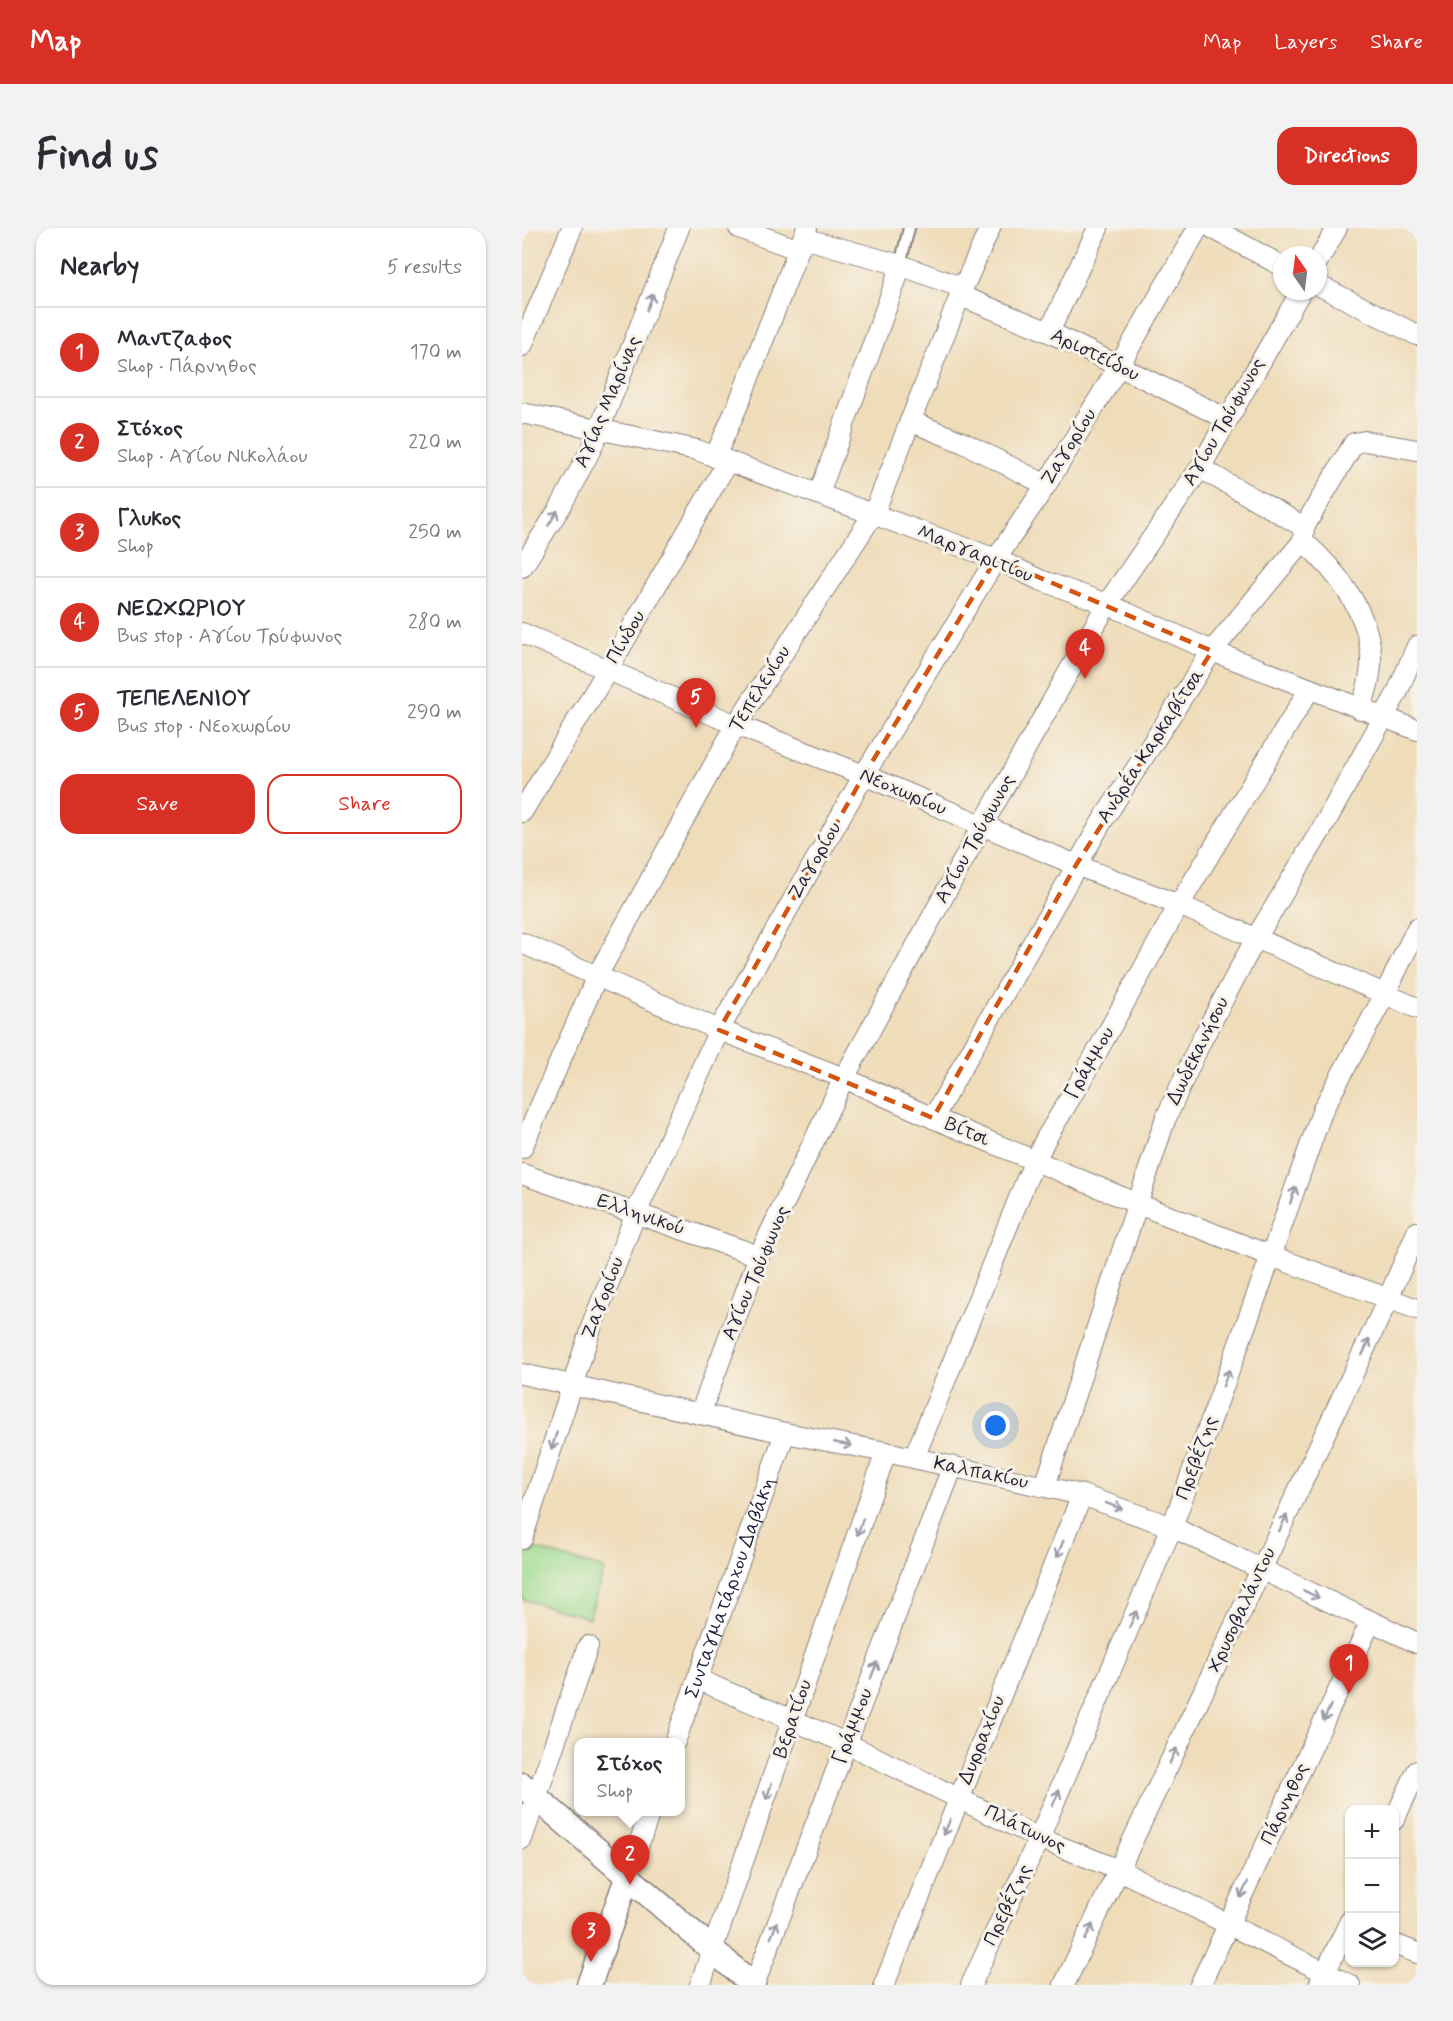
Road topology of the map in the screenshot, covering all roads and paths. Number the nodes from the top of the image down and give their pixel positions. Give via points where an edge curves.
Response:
1 (572, 228) edge
2 (679, 228) edge
3 (739, 228) edge
4 (909, 228) edge
5 (990, 228) edge
6 (1098, 228) edge
7 (1198, 228) edge
8 (1212, 228) edge
9 (1337, 228) edge
10 (803, 239) edge
11 (1327, 246) edge
12 (1273, 261) edge
13 (900, 265) junction
14 (1327, 289) edge
15 (962, 292) junction
16 (1296, 300) edge
17 (1415, 328) edge
18 (1049, 332) junction
19 (522, 346) edge
20 (1119, 366) junction
21 (522, 413) edge
22 (1227, 419) junction
23 (910, 422) junction
24 (600, 430) junction
25 (1417, 450) edge
26 (722, 459) junction
27 (1200, 468) junction
28 (1046, 484) junction
29 (819, 494) junction
30 (874, 513) junction
31 (1304, 534) junction
32 (996, 559) junction
33 (522, 567) edge
34 (1107, 604) junction
35 (522, 633) edge
36 (1417, 646) edge
37 (1212, 651) junction
38 (607, 671) junction
39 (1309, 690) junction
40 (1360, 709) junction
41 (1383, 718) junction
42 (736, 725) junction
43 (1417, 730) edge
44 (864, 774) junction
45 (522, 812) edge
46 (982, 826) junction
47 (1076, 865) junction
48 (1179, 905) junction
49 (1417, 928) edge
50 (1256, 939) junction
51 (522, 943) edge
52 (597, 976) junction
53 (1385, 994) junction
54 (1417, 1008) edge
55 (719, 1030) junction
56 (844, 1078) junction
57 (933, 1118) junction
58 (522, 1148) edge
59 (1035, 1161) junction
60 (522, 1174) edge
61 (1138, 1204) junction
62 (636, 1213) junction
63 (1417, 1232) edge
64 (759, 1256) junction
65 (1271, 1256) junction
66 (1388, 1299) junction
67 (1417, 1309) edge
68 (522, 1374) edge
69 (572, 1385) junction
70 (700, 1414) junction
71 (785, 1433) junction
72 (886, 1452) junction
73 (914, 1458) junction
74 (952, 1468) junction
75 (1045, 1486) junction
76 (1082, 1495) junction
77 (1172, 1527) junction
78 (522, 1539) edge
79 (1262, 1570) junction
80 (1370, 1623) junction
81 (1417, 1643) edge
82 (588, 1646) dead end
83 (697, 1679) junction
84 (793, 1719) junction
85 (677, 1738) edge
86 (846, 1743) junction
87 (1417, 1771) edge
88 (529, 1791) edge
89 (958, 1798) junction
90 (1399, 1811) edge
91 (649, 1816) edge
92 (1039, 1838) junction
93 (522, 1839) edge
94 (1119, 1870) junction
95 (627, 1878) junction
96 (1228, 1924) junction
97 (1345, 1931) edge
98 (1399, 1946) edge
99 (712, 1950) junction
100 (1417, 1953) edge
101 (1322, 1978) edge
102 (589, 1985) edge
103 (700, 1985) edge
104 (753, 1985) edge
105 (884, 1985) edge
106 (971, 1985) edge
107 (1064, 1985) edge
108 (1200, 1985) edge
109 (1350, 1985) edge

1 - 19 street
24 -> 2 street, Αγίας Μαρίνας
3 - 10 street, Αριστείδου
4 - 13 lane
5 - 15 street, Τεπελενίου
6 - 18 street
7 - 20 street, Ζαγορίου
8 - 12 street
9 - 11 street
10 - 13 street, Αριστείδου
10 - 26 street, Πίνδου via 740,400
13 - 15 street, Αριστείδου
13 - 29 street
14 - 17 street
15 - 18 street, Αριστείδου
15 - 23 street, Τεπελενίου
16 - 22 street, Αγίου Τρύφωνος
18 - 20 street, Αριστείδου
20 - 22 street, Αριστείδου
20 - 28 street, Ζαγορίου
21 - 24 street, Μαργαριτίου
22 - 27 street, Αγίου Τρύφωνος
23 - 28 street via 964,443
23 - 30 street, Τεπελενίου
24 - 26 street, Μαργαριτίου via 673,444
33 -> 24 street, Αγίας Μαρίνας via 561,506
25 - 31 street, Ανδρέα Καρκαβίτσα via 1365,441 1354,443
26 - 29 street, Μαργαριτίου
26 - 38 street, Πίνδου
27 - 31 street
27 - 34 street, Αγίου Τρύφωνος
28 - 32 street, Ζαγορίου
29 - 30 street, Μαργαριτίου
30 - 32 street, Μαργαριτίου
30 - 42 street, Τεπελενίου
31 - 37 street, Ανδρέα Καρκαβίτσα
31 - 40 street via 1362,618 1371,667
32 - 34 street, Μαργαριτίου
32 - 44 street, Ζαγορίου
34 - 37 street, Μαργαριτίου
34 - 46 street, Αγίου Τρύφωνος
35 - 38 street, Νεοχωρίου
36 - 41 street, Δωδεκανήσου
37 - 39 street, Μαργαριτίου
37 - 47 street, Ανδρέα Καρκαβίτσα
38 - 42 street, Νεοχωρίου
38 - 45 street, Πίνδου
39 - 40 street, Μαργαριτίου
39 - 48 street, Γράμμου
40 - 41 street, Μαργαριτίου
41 - 43 street, Μαργαριτίου
41 - 50 street, Δωδεκανήσου
42 - 44 street, Νεοχωρίου
42 - 52 street, Τεπελενίου
44 - 46 street, Νεοχωρίου
44 - 55 street, Ζαγορίου
46 - 47 street, Νεοχωρίου
46 - 56 street, Αγίου Τρύφωνος
47 - 48 street, Νεοχωρίου
47 - 57 street, Ανδρέα Καρκαβίτσα
48 - 50 street, Νεοχωρίου
48 - 59 street, Γράμμου
49 - 53 street, Πρεβέζης
50 - 53 street, Νεοχωρίου
50 - 61 street, Δωδεκανήσου via 1181,1084
51 - 52 street, Βίτσι
52 - 55 street, Βίτσι
52 - 58 street, Τεπελενίου
53 - 54 street, Νεοχωρίου
65 -> 53 street, Πρεβέζης via 1323,1109
55 - 56 street, Βίτσι
55 - 62 street, Ζαγορίου
56 - 57 street, Βίτσι
56 - 64 street, Αγίου Τρύφωνος
57 - 59 street, Βίτσι
59 - 61 street, Βίτσι
59 - 73 street, Γράμμου
60 - 62 street, Ελληνικού
61 - 65 street, Βίτσι
61 - 75 street, Δωδεκανήσου
62 - 64 street, Ελληνικού
62 - 69 street, Ζαγορίου
63 - 66 street, Χρυσοβαλάντου
64 - 70 street, Αγίου Τρύφωνος
65 - 66 street, Βίτσι
77 -> 65 street, Πρεβέζης
66 - 67 street, Βίτσι
79 -> 66 street, Χρυσοβαλάντου
68 - 69 street, Καλπακίου
69 - 70 street, Καλπακίου
69 -> 78 street, Ζαγορίου
70 - 71 street, Καλπακίου
71 -> 72 street, Καλπακίου
71 - 83 street, Συνταγματάρχου Δαβάκη
72 - 73 street, Καλπακίου
72 -> 84 street, Βερατίου
73 - 74 street, Καλπακίου
74 - 75 street, Καλπακίου
86 -> 74 street, Γράμμου
75 - 76 street, Καλπακίου
76 -> 77 street, Καλπακίου
76 -> 89 street, Δυρραχίου
77 - 79 street, Καλπακίου
92 -> 77 street, Πρεβέζης
79 -> 80 street, Καλπακίου
94 -> 79 street, Χρυσοβαλάντου
80 - 81 street, Καλπακίου
80 -> 96 street, Πάρνηθος
82 - 88 street
83 - 84 street, Πλάτωνος
83 - 85 street, Συνταγματάρχου Δαβάκη
84 - 86 street, Πλάτωνος
84 -> 99 street, Βερατίου
86 - 89 street, Πλάτωνος
104 -> 86 street, Γράμμου
87 - 90 street
88 - 93 street
88 - 95 street
89 - 92 street, Πλάτωνος
89 -> 105 street, Δυρραχίου
91 - 95 street
92 - 94 street, Πλάτωνος
92 - 106 street, Πρεβέζης
94 - 96 street, Πλάτωνος
107 -> 94 street, Χρυσοβαλάντου
95 - 99 street
95 - 102 street
96 - 101 street, Πλάτωνος
96 - 108 street, Πάρνηθος
97 - 101 street
98 - 100 street
99 - 103 street, Βερατίου
99 - 104 street
101 - 109 street, Πλάτωνος

